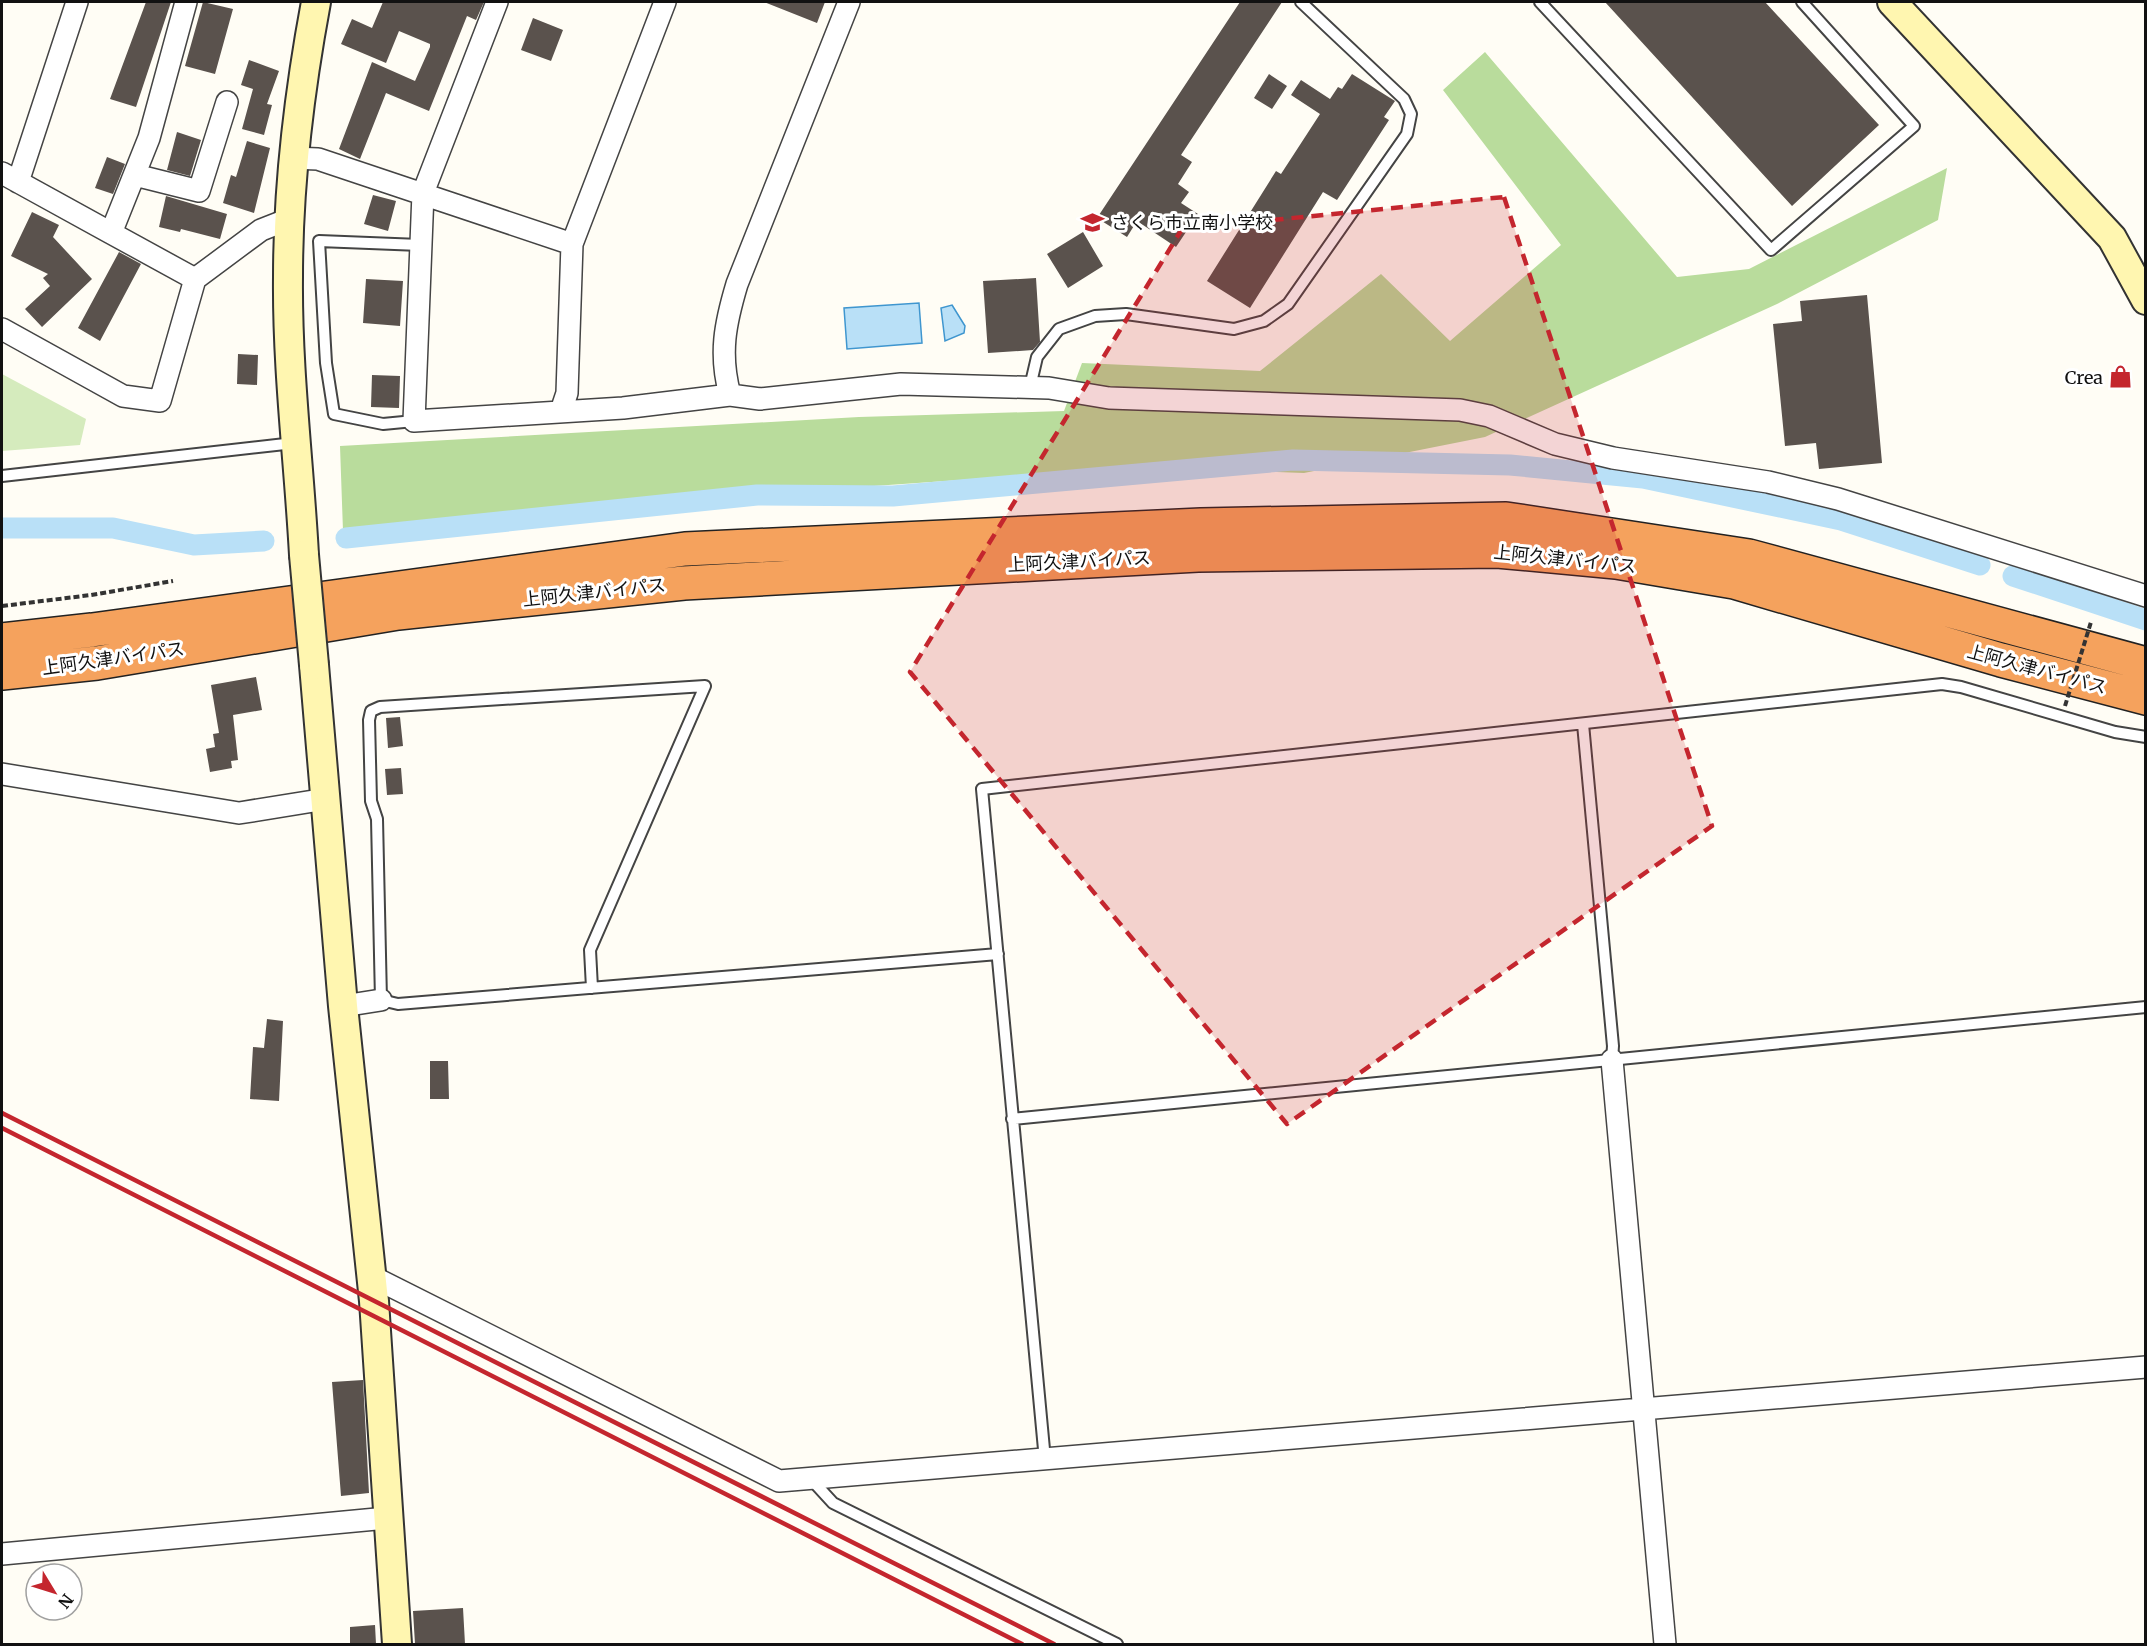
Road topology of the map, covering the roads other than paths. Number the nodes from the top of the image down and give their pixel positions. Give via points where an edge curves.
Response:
1 (77, 2) edge
2 (186, 2) edge
3 (316, 2) edge
4 (497, 2) edge
5 (665, 2) edge
6 (849, 2) edge
7 (1301, 2) edge
8 (1540, 2) edge
9 (1802, 2) edge
10 (1892, 2) edge
11 (227, 102) dead end
12 (292, 158) junction
13 (135, 175) junction
14 (10, 178) edge
15 (423, 193) junction
16 (289, 219) junction
17 (111, 233) junction
18 (572, 244) junction
19 (420, 245) junction
20 (195, 279) junction
21 (2143, 288) edge
22 (2, 329) edge
23 (1030, 387) junction
24 (730, 395) junction
25 (561, 411) junction
26 (414, 421) junction
27 (297, 443) junction
28 (2, 476) edge
29 (2145, 596) edge
30 (2, 639) edge
31 (2145, 664) edge
32 (2, 673) edge
33 (2145, 698) edge
34 (1583, 724) junction
35 (2145, 737) edge
36 (2, 774) edge
37 (326, 799) junction
38 (998, 954) junction
39 (592, 988) junction
40 (381, 1000) junction
41 (343, 1006) junction
42 (2145, 1007) edge
43 (1612, 1060) junction
44 (1012, 1119) junction
45 (370, 1276) junction
46 (2145, 1366) edge
47 (1641, 1408) junction
48 (1045, 1460) junction
49 (811, 1478) junction
50 (387, 1518) junction
51 (2, 1554) edge
52 (397, 1644) edge
53 (1117, 1644) edge
54 (1665, 1644) edge

1 - 14 street
2 - 13 street
3 - 12 street
4 - 15 street
5 - 18 street
6 - 24 street via 737,284 724,327 725,378
7 - 23 lane via 1404,99 1411,114 1407,134 1288,304 1264,321 1234,329 1126,314 1095,315 1059,329 1037,357
8 - 9 lane via 1772,250 1914,126
10 - 21 street via 2112,238
11 - 13 street via 200,191
12 - 15 street via 318,159
12 - 16 street
13 - 17 street
14 - 17 street
15 - 18 street
15 - 19 street
16 - 20 street via 261,230
16 - 27 street via 289,327
17 - 20 street
18 - 25 street via 567,393
19 - 26 street
19 - 26 lane via 319,241 326,363 334,414 383,424
20 - 22 street via 160,401 123,396
23 - 24 street via 901,384 760,399
23 - 29 street via 1109,398 1460,410 1489,416 1555,444 1613,458 1768,482 1838,499
24 - 25 street
25 - 26 street
27 - 28 lane
27 - 37 street, bridge
30 - 31 highway, 上阿久津バイパス via 686,549 1201,525 1506,519 1749,556
32 - 33 highway, 上阿久津バイパス via 97,663 398,613 684,583 1198,555 1497,551 1616,562 1734,582
34 - 35 lane via 1942,684
34 - 38 lane via 982,789
34 - 43 lane
36 - 37 street via 239,813
37 - 41 street
38 - 39 lane
38 - 44 lane
39 - 40 lane via 399,1004
39 - 40 lane via 590,950 705,686 380,706 372,711 371,801 376,819
40 - 41 street
41 - 45 street
42 - 43 lane
43 - 44 lane
43 - 47 street
44 - 48 lane
45 - 49 street via 779,1481
45 - 50 street
46 - 47 street
47 - 48 street
47 - 54 street
48 - 49 street
49 - 53 lane via 833,1503
50 - 51 street
50 - 52 street

